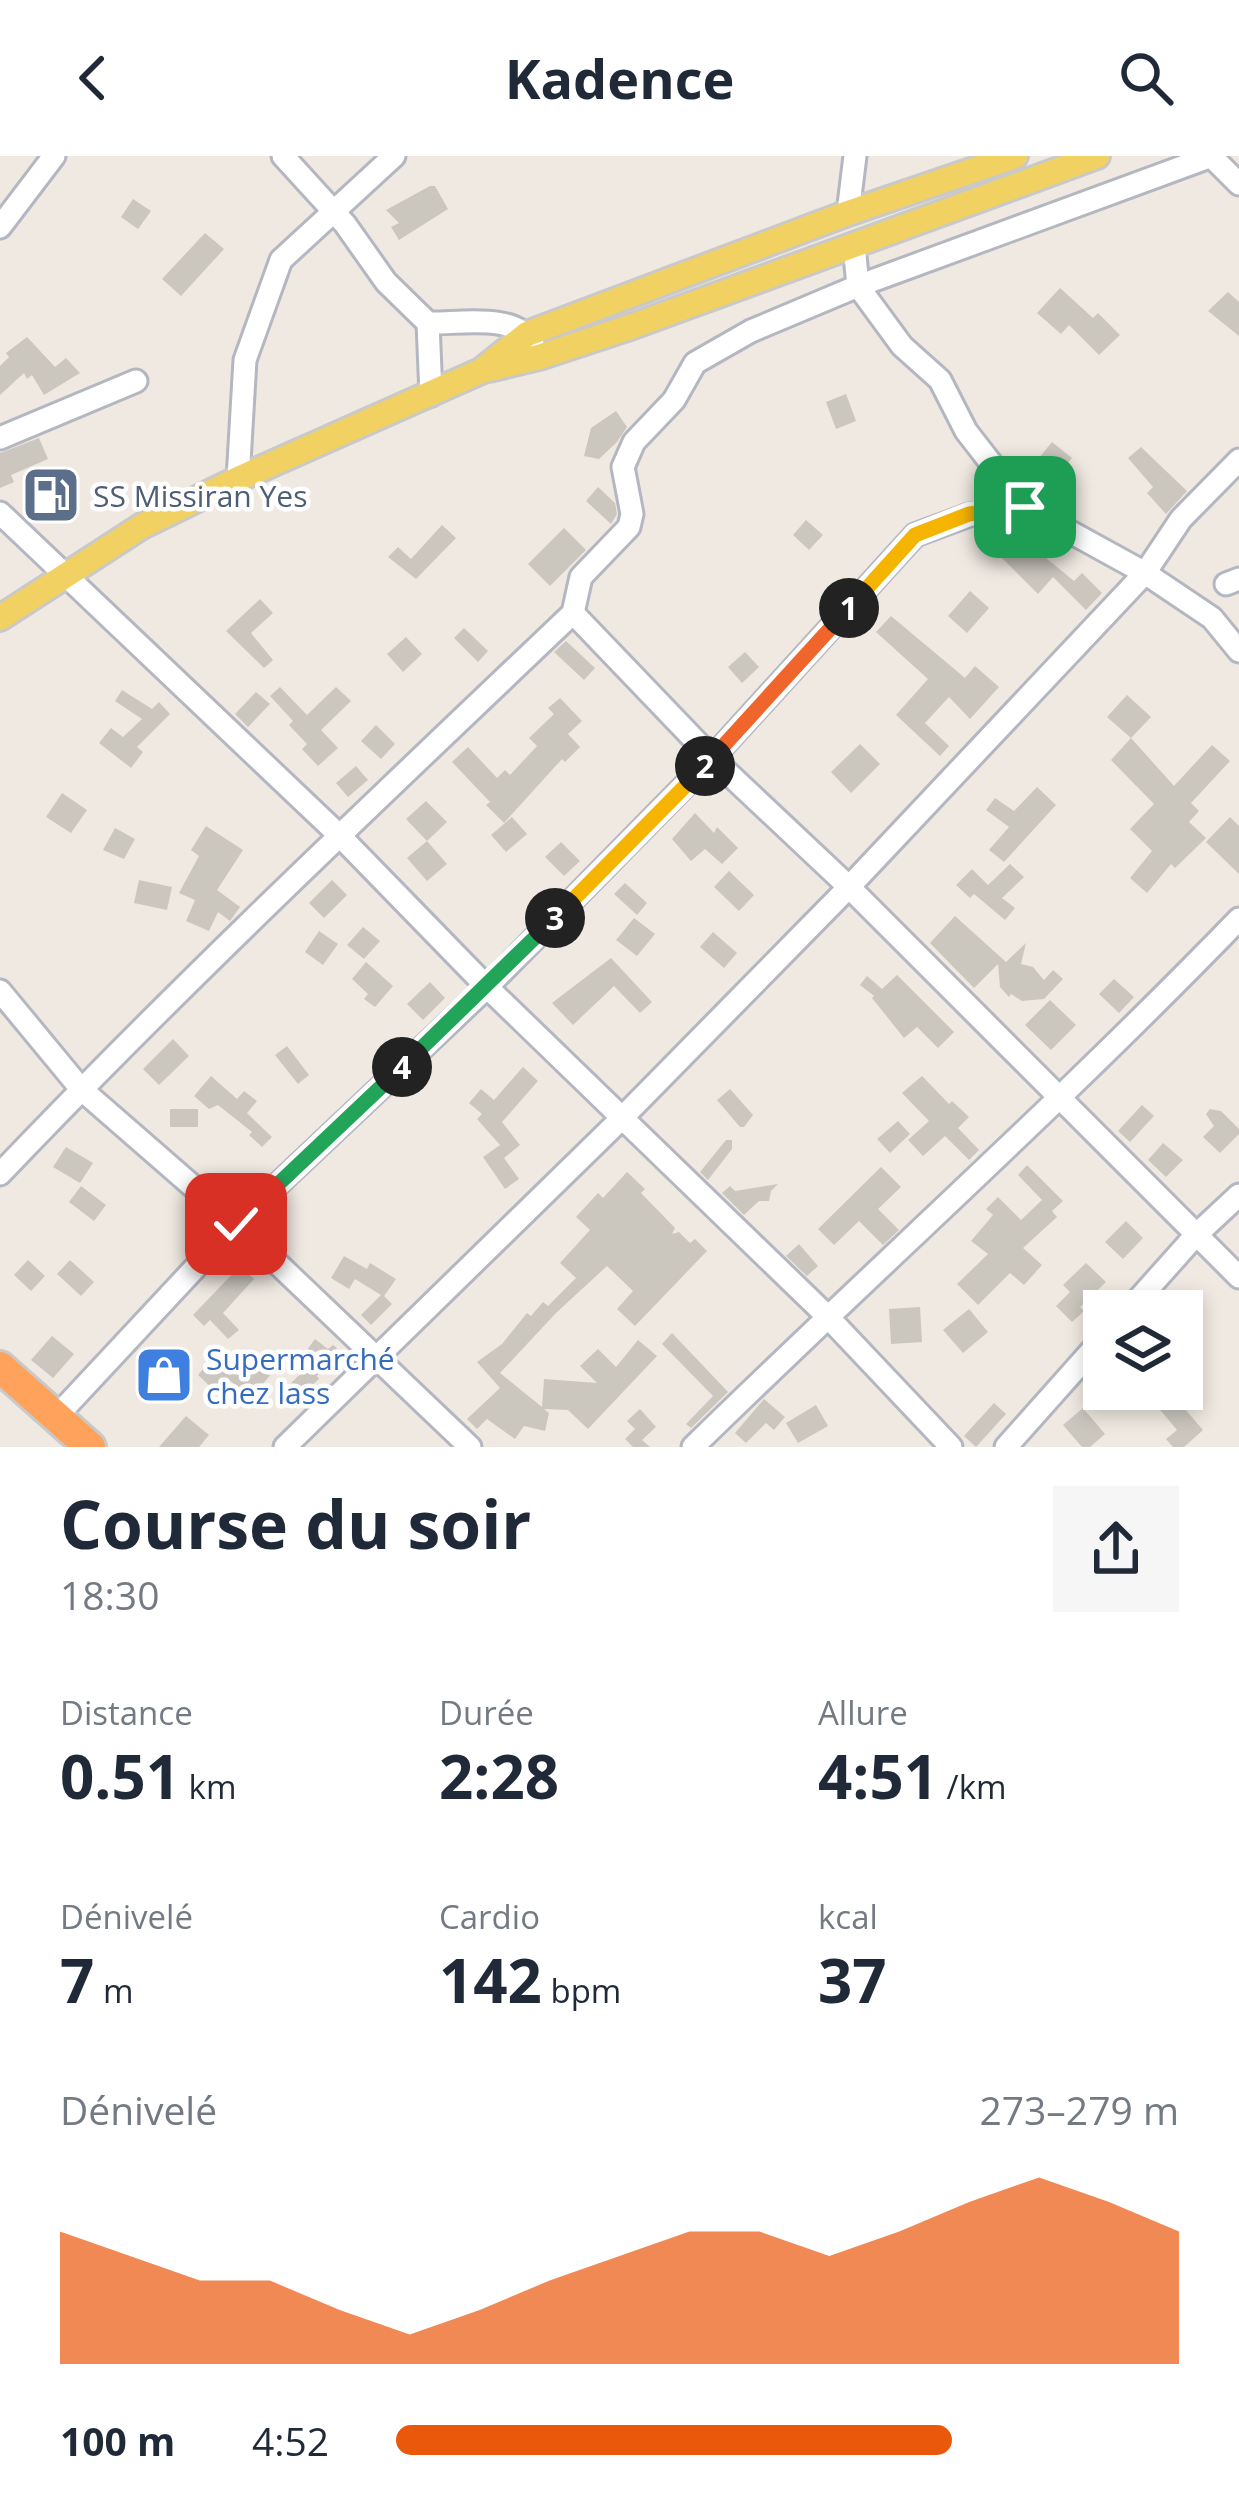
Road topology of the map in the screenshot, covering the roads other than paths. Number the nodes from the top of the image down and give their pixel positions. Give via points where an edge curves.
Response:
1 (54, 156) edge
2 (283, 156) edge
3 (394, 156) edge
4 (855, 156) edge
5 (1015, 156) edge
6 (1097, 156) edge
7 (1212, 156) edge
8 (1239, 184) edge
9 (333, 210) junction
10 (848, 213) junction
11 (0, 227) edge
12 (854, 245) junction
13 (858, 286) junction
14 (428, 323) junction
15 (527, 334) junction
16 (539, 357) junction
17 (481, 370) junction
18 (136, 381) dead end
19 (431, 395) junction
20 (0, 438) edge
21 (1239, 460) edge
22 (238, 479) junction
23 (1025, 507) junction
24 (0, 513) edge
25 (64, 573) junction
26 (1144, 573) junction
27 (573, 614) junction
28 (0, 618) edge
29 (1239, 651) edge
30 (712, 758) junction
31 (340, 836) junction
32 (849, 887) junction
33 (1239, 919) edge
34 (487, 987) junction
35 (0, 991) edge
36 (81, 1089) junction
37 (1059, 1101) junction
38 (621, 1119) junction
39 (0, 1174) edge
40 (1239, 1195) edge
41 (236, 1224) junction
42 (1196, 1235) junction
43 (1239, 1277) edge
44 (1147, 1290) edge
45 (826, 1316) junction
46 (377, 1358) junction
47 (1083, 1361) edge
48 (0, 1367) edge
49 (56, 1418) junction
50 (90, 1447) edge
51 (285, 1447) edge
52 (470, 1447) edge
53 (693, 1447) edge
54 (951, 1447) edge
55 (1006, 1447) edge

1 - 11 street
2 - 9 street
3 - 9 street
4 - 10 street
5 - 10 main road
6 - 12 main road
7 - 8 street
7 - 13 street
9 - 14 street
9 - 22 street via 281,260 245,360
10 - 15 main road
12 - 13 street
12 - 16 main road
13 - 23 street via 902,346 940,380 966,431
13 - 27 street via 695,362 674,400 634,442 623,467 628,527 581,577
14 - 15 street via 506,324
14 - 19 street
15 - 16 street
15 - 17 main road
16 - 17 main road
17 - 19 main road
18 - 20 street
19 - 22 main road
21 - 26 street via 1180,519
22 - 25 main road
23 - 26 street
23 - 30 street via 969,514 915,535
24 - 25 street
25 - 28 main road
25 - 31 street
26 - 29 street via 1212,618
26 - 32 street
27 - 30 street
27 - 31 street
30 - 32 street
30 - 34 street
31 - 34 street
31 - 36 street
32 - 37 street
32 - 38 street
33 - 37 street
34 - 38 street
34 - 41 street
35 - 36 street
36 - 39 street
36 - 41 street
37 - 42 street
37 - 45 street
38 - 45 street
38 - 46 street
40 - 42 street
41 - 46 street
41 - 49 street
42 - 43 street
42 - 44 street
45 - 53 street
45 - 54 street
46 - 51 street
46 - 52 street
47 - 55 street
48 - 49 highway
49 - 50 highway

